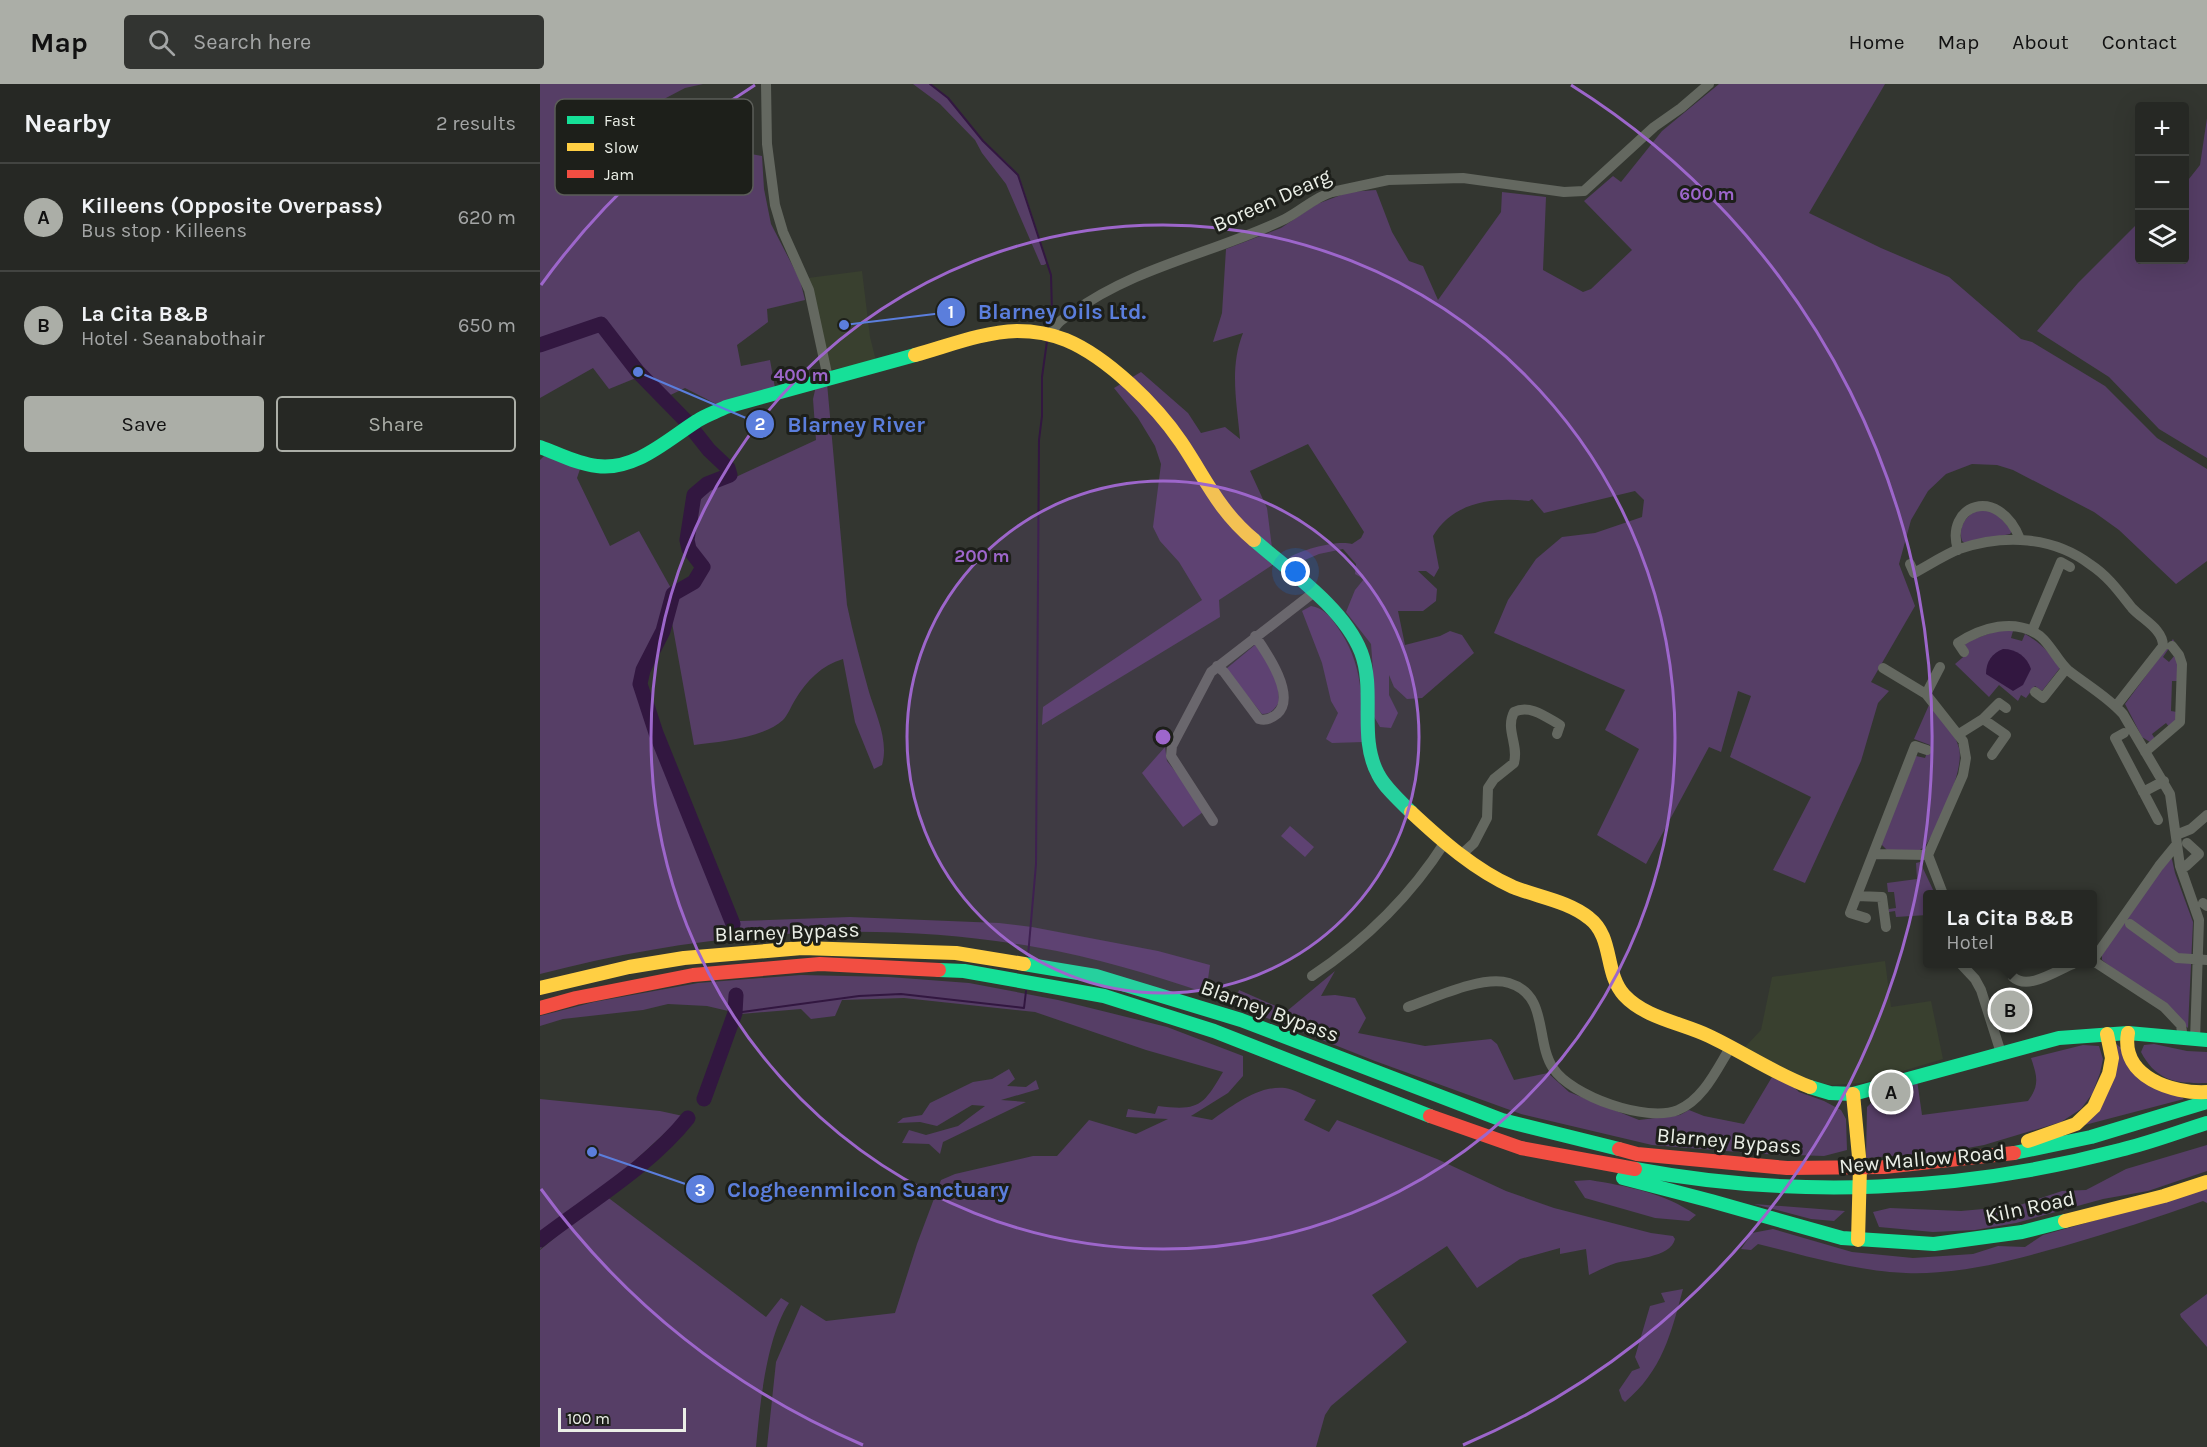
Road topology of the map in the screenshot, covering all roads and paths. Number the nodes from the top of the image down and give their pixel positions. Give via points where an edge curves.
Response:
1 (766, 84) edge
2 (1709, 84) edge
3 (1048, 335) junction
4 (828, 378) junction
5 (540, 447) edge
6 (2020, 538) junction
7 (1958, 550) junction
8 (1910, 564) dead end
9 (2070, 567) dead end
10 (1313, 593) junction
11 (2032, 631) junction
12 (1255, 636) junction
13 (2172, 646) dead end
14 (1964, 652) dead end
15 (1217, 666) junction
16 (1940, 667) dead end
17 (1883, 668) dead end
18 (2066, 669) junction
19 (2035, 692) dead end
20 (1926, 694) junction
21 (2116, 706) junction
22 (2006, 708) dead end
23 (1983, 719) junction
24 (2124, 733) dead end
25 (1557, 734) dead end
26 (1959, 734) junction
27 (1927, 750) dead end
28 (2145, 752) junction
29 (1992, 755) dead end
30 (2164, 781) junction
31 (2143, 792) junction
32 (2207, 815) edge
33 (2158, 820) dead end
34 (1213, 821) dead end
35 (2180, 841) junction
36 (1445, 842) junction
37 (1462, 854) junction
38 (1874, 854) junction
39 (1928, 855) junction
40 (2181, 868) junction
41 (1941, 890) edge
42 (1857, 896) junction
43 (1866, 918) dead end
44 (2130, 924) dead end
45 (1886, 927) dead end
46 (2097, 954) edge
47 (2202, 960) edge
48 (2097, 963) edge
49 (1965, 968) edge
50 (2062, 968) edge
51 (1312, 976) dead end
52 (2013, 977) dead end
53 (540, 987) edge
54 (1408, 1007) dead end
55 (540, 1008) edge
56 (2128, 1033) junction
57 (2108, 1034) junction
58 (2195, 1040) edge
59 (1730, 1048) junction
60 (2001, 1053) junction
61 (2207, 1092) edge
62 (1852, 1094) junction
63 (2207, 1102) edge
64 (2207, 1123) edge
65 (1565, 1157) junction
66 (1978, 1158) junction
67 (2207, 1182) edge
68 (1858, 1240) junction

1 - 4 street via 767,144 775,206 809,290
2 - 3 street, Boreen Dearg via 1654,127 1584,191 1564,192 1463,178 1388,180 1332,192 1285,219 1120,283 1062,320
3 - 4 main road via 1020,332 977,336
3 - 10 main road via 1086,349 1154,411 1245,533
4 - 5 main road via 726,407 624,464 603,467 578,462
6 - 7 street
6 - 7 street via 2002,512 1982,505 1971,508 1957,526
6 - 21 street via 2061,548 2092,565 2160,633 2163,646
7 - 8 street via 1914,573
9 - 11 street via 2061,562
10 - 12 street
10 - 36 main road via 1351,633 1361,654 1373,766 1410,810
11 - 14 street via 2006,626 1986,628 1958,643
11 - 18 street
12 - 15 street
12 - 15 street via 1266,651 1284,694 1284,703 1274,717 1259,719
13 - 28 street via 2182,664 2180,722
15 - 34 street via 1171,751
16 - 20 street
17 - 20 street
18 - 19 street via 2043,698
18 - 21 street
20 - 26 street
21 - 28 street
22 - 23 street via 1999,703
23 - 26 street
23 - 29 street via 2006,735
24 - 31 street via 2115,738
25 - 37 street via 1560,724 1528,708 1514,712 1510,727 1516,746 1514,763 1488,788 1487,818 1474,843
26 - 39 street via 1966,758 1963,776
27 - 38 street via 1915,746
28 - 30 street
30 - 31 street
30 - 35 street
31 - 33 street
32 - 35 street
35 - 40 street
35 - 40 street via 2199,854
35 - 46 street
36 - 37 main road
36 - 51 street via 1398,904 1353,947
37 - 59 main road via 1512,886 1588,918 1607,939 1613,973 1630,1002
38 - 39 street
38 - 42 street
39 - 41 street
40 - 47 street via 2199,920
42 - 43 street via 1850,913
42 - 45 street via 1882,897
44 - 47 street via 2177,958
47 - 58 street
48 - 58 street via 2164,1007
49 - 60 street via 1981,990
50 - 52 street via 2031,982 2019,982
53 - 66 main road, Blarney Bypass via 651,963 790,949 957,953 1096,976 1241,1020 1502,1120 1637,1154 1787,1168 1884,1167
54 - 59 street via 1480,983 1509,983 1530,997 1537,1009 1544,1048 1554,1069 1573,1088 1645,1113 1677,1111 1691,1101 1703,1090
55 - 65 main road, Blarney Bypass via 693,975 820,964 964,971 1104,996 1233,1038 1445,1122 1521,1148
56 - 57 main road
56 - 58 main road
56 - 61 main road via 2128,1054 2149,1078 2175,1090
57 - 60 main road via 2059,1038
57 - 66 main road via 2112,1058 2109,1074 2094,1107 2076,1124
59 - 62 main road via 1819,1091
60 - 62 main road
62 - 68 main road via 1858,1126
63 - 66 main road, New Mallow Road via 2091,1137
64 - 65 main road, New Mallow Road via 2071,1162 1989,1177 1898,1186 1722,1183
65 - 68 main road, Kiln Road via 1589,1170
67 - 68 main road, Kiln Road via 2022,1232 1934,1244

